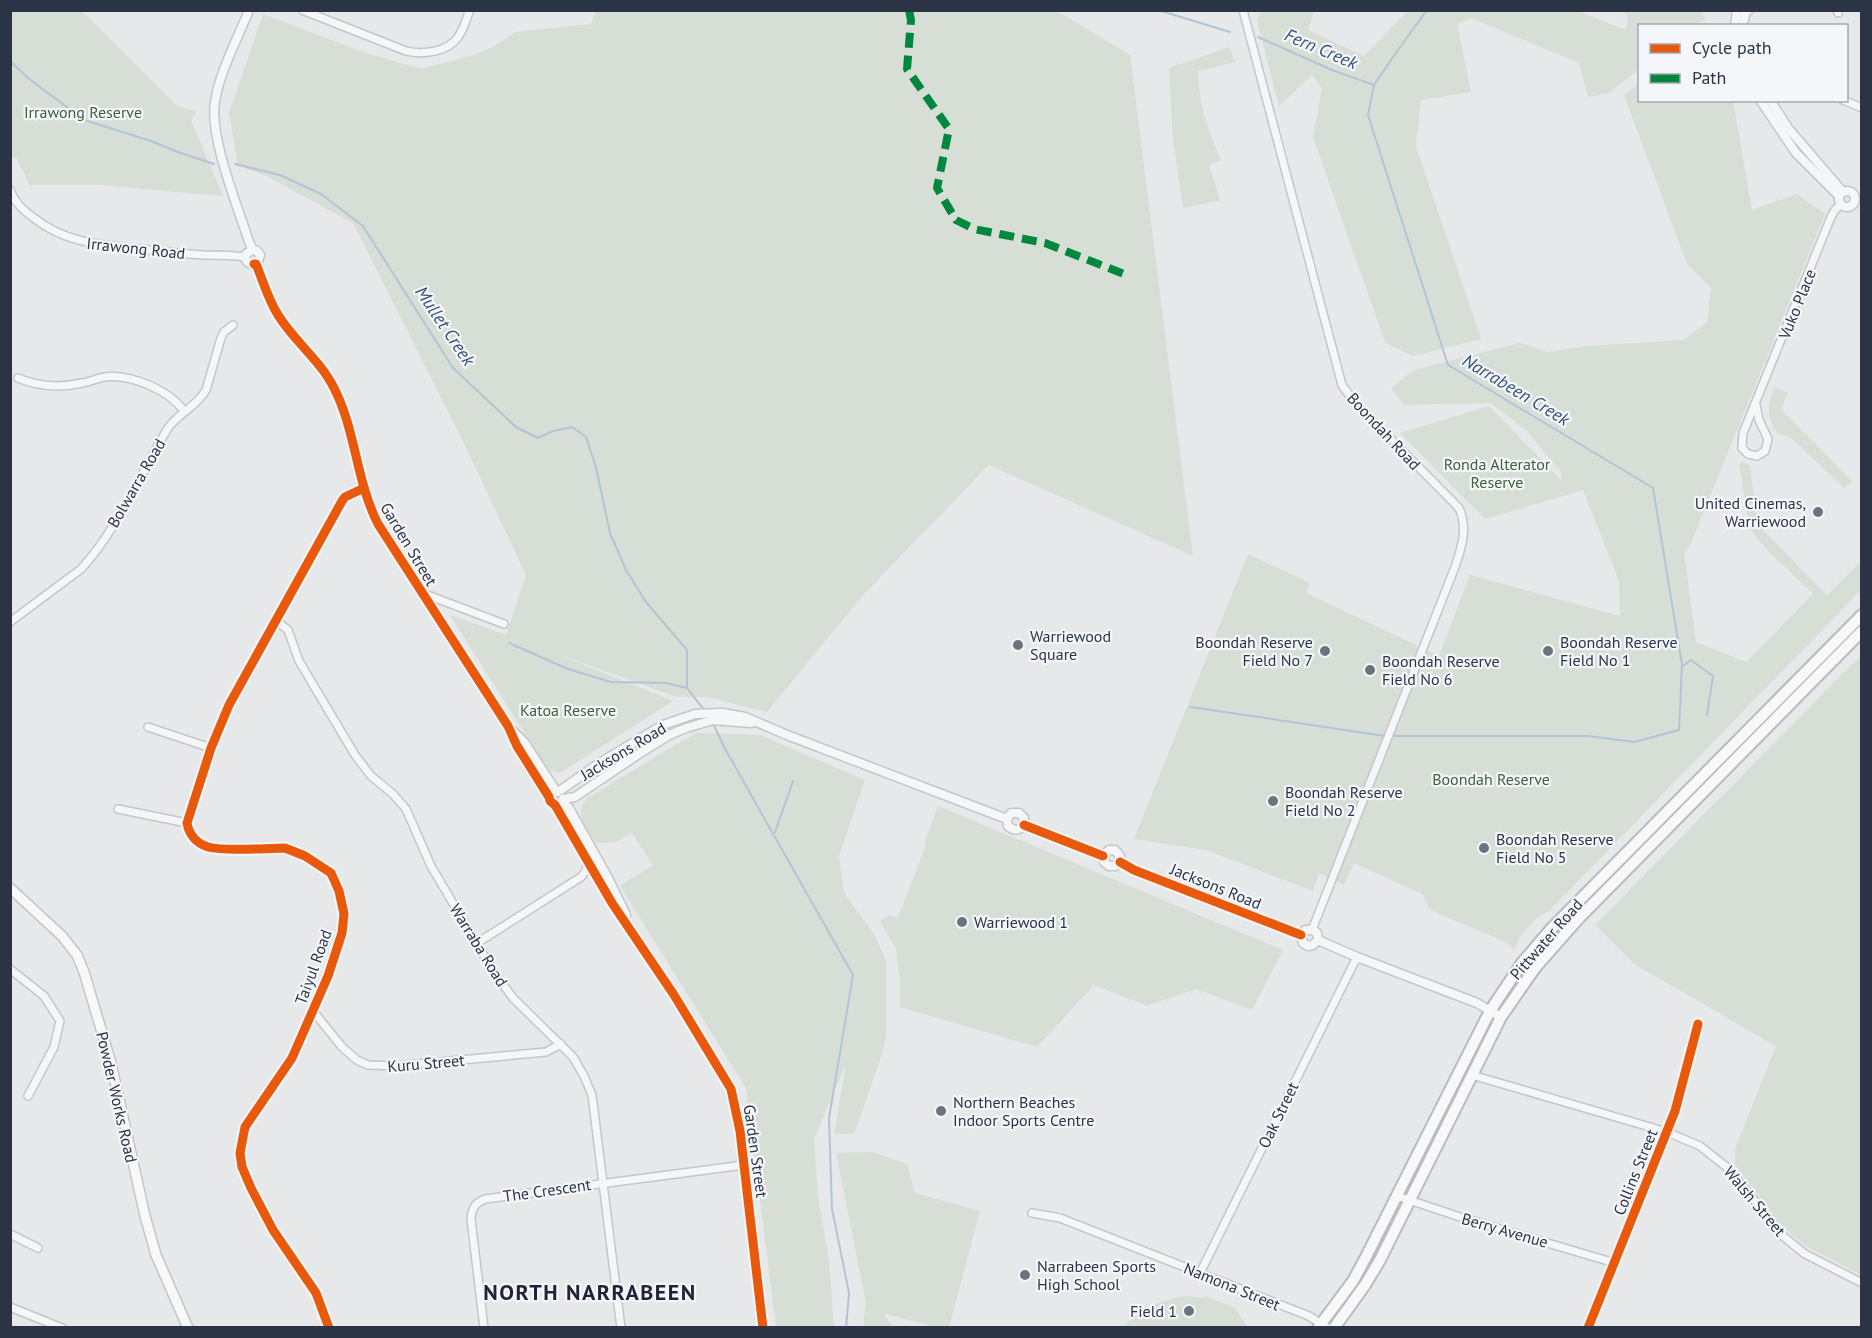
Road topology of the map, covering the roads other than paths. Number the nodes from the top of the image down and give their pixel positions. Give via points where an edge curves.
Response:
1 (249, 10) edge
2 (302, 10) edge
3 (470, 10) edge
4 (1243, 10) edge
5 (1744, 11) edge
6 (1736, 24) edge
7 (1761, 102) edge
8 (1771, 102) edge
9 (1848, 102) edge
10 (1862, 108) edge
11 (10, 190) edge
12 (1841, 198) junction
13 (12, 200) edge
14 (1854, 203) junction
15 (1862, 210) edge
16 (253, 250) junction
17 (245, 257) junction
18 (256, 264) junction
19 (233, 325) dead end
20 (18, 378) dead end
21 (1756, 405) junction
22 (184, 411) junction
23 (363, 488) junction
24 (421, 593) junction
25 (1862, 615) edge
26 (275, 620) junction
27 (10, 622) edge
28 (504, 624) dead end
29 (1862, 631) edge
30 (724, 717) junction
31 (148, 727) dead end
32 (211, 748) junction
33 (557, 797) junction
34 (575, 797) junction
35 (569, 808) junction
36 (118, 809) dead end
37 (1007, 819) junction
38 (187, 823) junction
39 (1024, 825) junction
40 (1103, 856) junction
41 (588, 861) junction
42 (1120, 862) junction
43 (581, 877) junction
44 (600, 879) junction
45 (12, 893) edge
46 (1312, 930) junction
47 (635, 935) junction
48 (1301, 935) junction
49 (1318, 940) junction
50 (477, 943) junction
51 (1357, 957) junction
52 (10, 969) edge
53 (313, 1011) junction
54 (1490, 1011) junction
55 (1501, 1017) junction
56 (1698, 1024) dead end
57 (561, 1044) junction
58 (1472, 1075) junction
59 (28, 1096) dead end
60 (1667, 1132) junction
61 (744, 1165) junction
62 (604, 1182) junction
63 (1396, 1196) junction
64 (1409, 1201) junction
65 (1032, 1213) dead end
66 (10, 1234) edge
67 (38, 1248) dead end
68 (1615, 1263) junction
69 (1200, 1273) junction
70 (1862, 1283) edge
71 (10, 1307) edge
72 (1323, 1326) edge
73 (62, 1328) edge
74 (188, 1328) edge
75 (329, 1328) edge
76 (484, 1328) edge
77 (621, 1328) edge
78 (763, 1328) edge
79 (1334, 1328) edge
80 (1588, 1328) edge

1 - 16 street via 218,89 214,113 225,170
2 - 3 street via 417,53 445,47 457,39
4 - 46 street, Boondah Road via 1342,385 1354,402 1459,508 1465,520 1460,554
5 - 6 street
7 - 12 street via 1796,153
8 - 12 street
9 - 10 street
11 - 13 street, Irrawong Road
12 - 14 street via 1848,207
12 - 14 street via 1846,191 1852,193
12 - 21 street, Vuko Place
13 - 17 street, Irrawong Road via 43,226 77,241
14 - 15 street
16 - 17 street
16 - 18 street via 260,255
17 - 18 street via 249,264
18 - 23 street, Garden Street via 278,316 322,368 338,394
19 - 22 street, Bolwarra Road via 221,338 206,390
20 - 22 street via 39,385 61,386 104,377 121,378 170,397
21 - 21 street, Vuko Place via 1768,439 1765,451 1757,456 1745,453 1741,444
22 - 27 street, Bolwarra Road via 168,428 91,558
23 - 24 street, Garden Street via 378,524
23 - 26 street via 342,501
24 - 28 street
24 - 33 street, Garden Street via 508,726 524,742
25 - 54 highway, Pittwater Road via 1551,929
26 - 32 street via 229,705
26 - 50 street, Warraba Road via 288,630 299,661 355,755 406,809 431,866
29 - 55 highway, Pittwater Road via 1562,936
30 - 33 street, Jacksons Road via 695,714 663,725 598,764
30 - 34 street, Jacksons Road via 669,735
30 - 37 street, Jacksons Road via 760,723
31 - 32 street
32 - 38 street
33 - 34 street, Jacksons Road
33 - 35 street, Garden Street
33 - 41 street, Garden Street
34 - 35 street
35 - 47 street, Garden Street
36 - 38 street
37 - 39 street via 1014,830
37 - 39 street via 1011,813 1019,813
38 - 53 street, Taiyul Road via 189,833 206,846 285,848 331,873 344,914 342,933
39 - 40 street
40 - 42 street via 1109,866
40 - 42 street via 1106,851 1115,850
41 - 43 street
41 - 44 street, Garden Street
42 - 48 street, Jacksons Road
43 - 44 street
43 - 50 street
44 - 47 street, Garden Street
45 - 74 main road, Powder Works Road via 62,936 84,972 111,1063 156,1255
46 - 48 street
46 - 49 street
47 - 61 street, Garden Street via 731,1089
48 - 49 street via 1308,946
49 - 51 street
50 - 57 street, Warraba Road via 513,998
51 - 54 street
51 - 69 street, Oak Street
52 - 59 street via 44,996 60,1021 54,1047
53 - 57 street, Kuru Street via 342,1047 368,1065 397,1066 546,1052
53 - 75 street, Taiyul Road via 292,1058 245,1127 240,1153 251,1188 273,1230 316,1293
54 - 55 street
54 - 63 highway, Pittwater Road
55 - 58 highway, Pittwater Road
56 - 60 street, Collins Street
57 - 62 street, Warraba Road via 584,1076 592,1095
58 - 60 street, Walsh Street
58 - 64 highway, Pittwater Road
60 - 68 street, Collins Street
60 - 70 street, Walsh Street via 1700,1146 1722,1163 1784,1237 1805,1254
61 - 62 street, The Crescent
61 - 78 street, Garden Street
62 - 76 street, The Crescent via 485,1199 474,1206 471,1219
62 - 77 street, Warraba Road
63 - 64 street, Berry Avenue
63 - 72 highway, Pittwater Road via 1353,1281
64 - 68 street, Berry Avenue
64 - 79 highway, Pittwater Road via 1365,1286
65 - 69 street, Namona Street via 1060,1218
66 - 67 street
68 - 80 street, Collins Street
69 - 72 street, Namona Street
71 - 73 street

